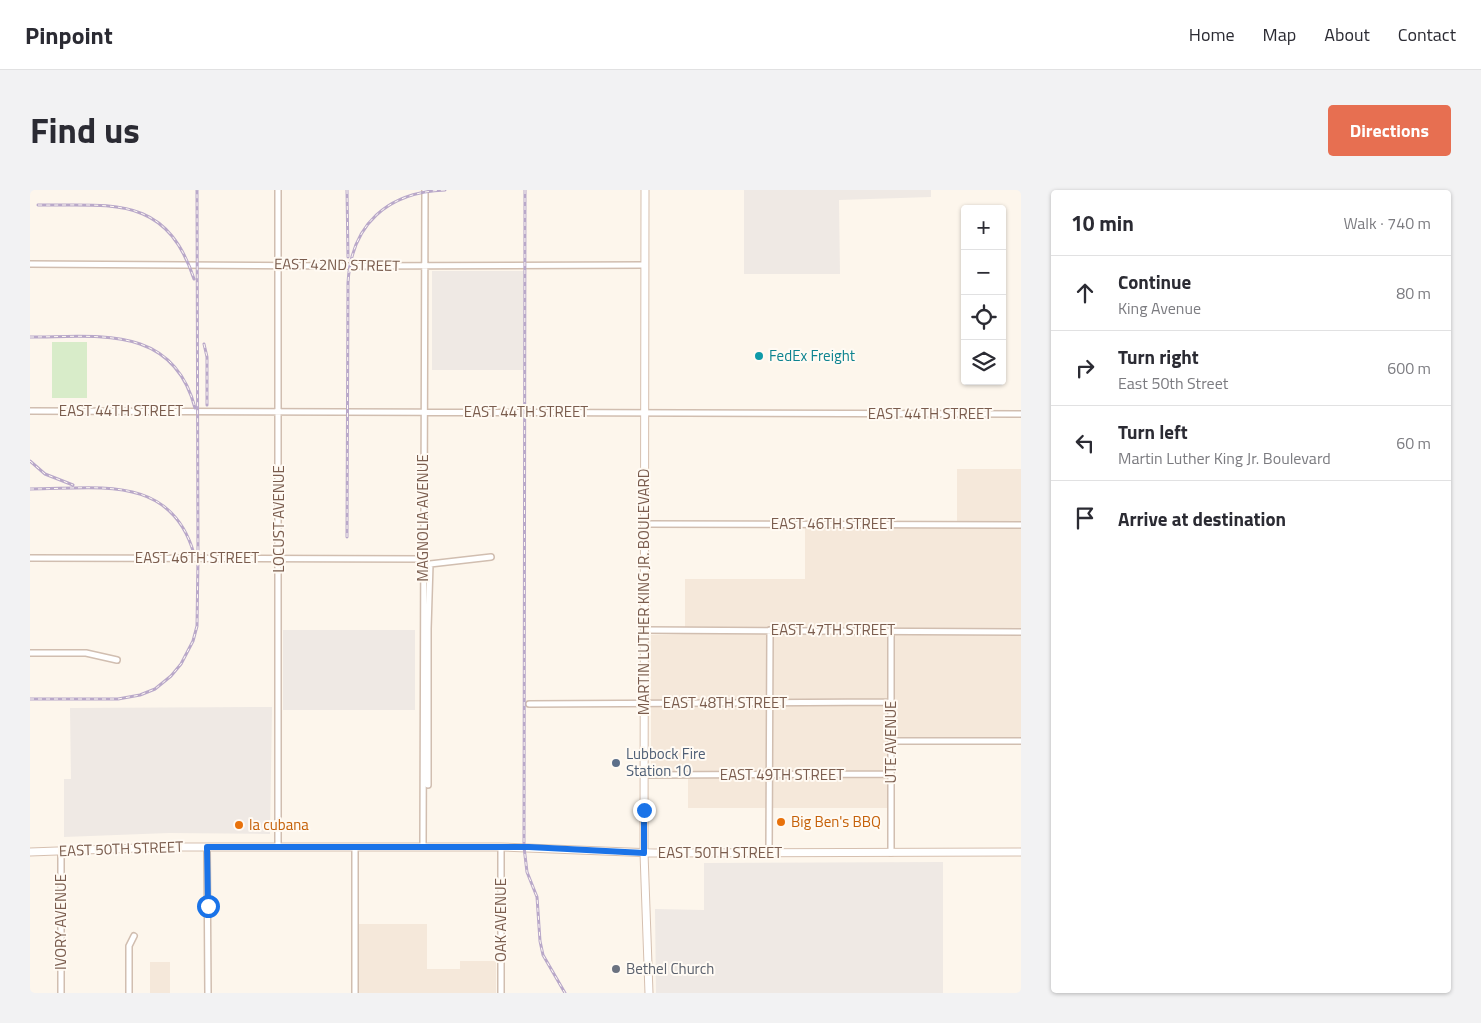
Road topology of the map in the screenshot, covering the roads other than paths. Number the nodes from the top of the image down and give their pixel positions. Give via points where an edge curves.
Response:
1 (278, 190) edge
2 (425, 190) edge
3 (644, 190) edge
4 (30, 264) edge
5 (278, 264) junction
6 (425, 265) junction
7 (644, 265) junction
8 (425, 410) junction
9 (30, 411) edge
10 (278, 411) junction
11 (644, 412) junction
12 (1021, 414) edge
13 (644, 524) junction
14 (1021, 525) edge
15 (30, 558) edge
16 (279, 558) junction
17 (491, 558) dead end
18 (424, 559) junction
19 (644, 630) junction
20 (770, 630) junction
21 (891, 630) junction
22 (1021, 632) edge
23 (30, 653) edge
24 (117, 660) dead end
25 (891, 702) junction
26 (644, 703) junction
27 (770, 703) junction
28 (529, 704) dead end
29 (891, 741) junction
30 (1021, 741) edge
31 (769, 774) junction
32 (890, 774) junction
33 (644, 775) junction
34 (428, 785) dead end
35 (207, 847) junction
36 (278, 847) junction
37 (355, 847) junction
38 (423, 847) junction
39 (501, 847) junction
40 (61, 851) junction
41 (30, 852) edge
42 (1021, 852) edge
43 (644, 853) junction
44 (891, 853) junction
45 (769, 854) junction
46 (134, 936) dead end
47 (61, 993) edge
48 (129, 993) edge
49 (208, 993) edge
50 (355, 993) edge
51 (501, 993) edge
52 (649, 993) edge

1 - 5 street, LOCUST AVENUE
2 - 6 street, MAGNOLIA AVENUE
3 - 7 main road, MARTIN LUTHER KING JR. BOULEVARD
4 - 5 street, EAST 42ND STREET
5 - 6 street, EAST 42ND STREET
5 - 10 street, LOCUST AVENUE
6 - 7 street, EAST 42ND STREET
6 - 8 street, MAGNOLIA AVENUE
7 - 11 main road, MARTIN LUTHER KING JR. BOULEVARD
8 - 10 street, EAST 44TH STREET
8 - 11 street, EAST 44TH STREET
8 - 18 street, MAGNOLIA AVENUE
9 - 10 street, EAST 44TH STREET
10 - 16 street, LOCUST AVENUE
11 - 12 street, EAST 44TH STREET
11 - 13 main road, MARTIN LUTHER KING JR. BOULEVARD
13 - 14 street, EAST 46TH STREET
13 - 19 main road, MARTIN LUTHER KING JR. BOULEVARD
15 - 16 street, EAST 46TH STREET
16 - 18 street, EAST 46TH STREET
16 - 36 street, LOCUST AVENUE
17 - 34 street via 430,564
18 - 38 street, MAGNOLIA AVENUE
19 - 20 street, EAST 47TH STREET
19 - 26 main road, MARTIN LUTHER KING JR. BOULEVARD
20 - 21 street, EAST 47TH STREET
20 - 27 street
21 - 22 street, EAST 47TH STREET
21 - 25 street, UTE AVENUE
23 - 24 street via 86,653
25 - 27 street, EAST 48TH STREET
25 - 29 street, UTE AVENUE
26 - 27 street, EAST 48TH STREET
26 - 28 street, EAST 48TH STREET
26 - 33 main road, MARTIN LUTHER KING JR. BOULEVARD
27 - 31 street
29 - 30 street
29 - 32 street, UTE AVENUE
31 - 32 street, EAST 49TH STREET
31 - 33 street, EAST 49TH STREET
31 - 45 street
32 - 44 street, UTE AVENUE
33 - 43 main road, MARTIN LUTHER KING JR. BOULEVARD
35 - 36 main road, EAST 50TH STREET
35 - 40 main road, EAST 50TH STREET
35 - 49 street
36 - 37 main road, EAST 50TH STREET
37 - 38 main road, EAST 50TH STREET
37 - 50 street
38 - 39 main road, EAST 50TH STREET
39 - 43 main road, EAST 50TH STREET
39 - 51 street, OAK AVENUE
40 - 41 main road, EAST 50TH STREET
40 - 47 street, IVORY AVENUE
42 - 44 main road, EAST 50TH STREET
43 - 45 main road, EAST 50TH STREET
43 - 52 main road, MARTIN LUTHER KING JR. BOULEVARD
44 - 45 main road, EAST 50TH STREET
46 - 48 street via 129,946

